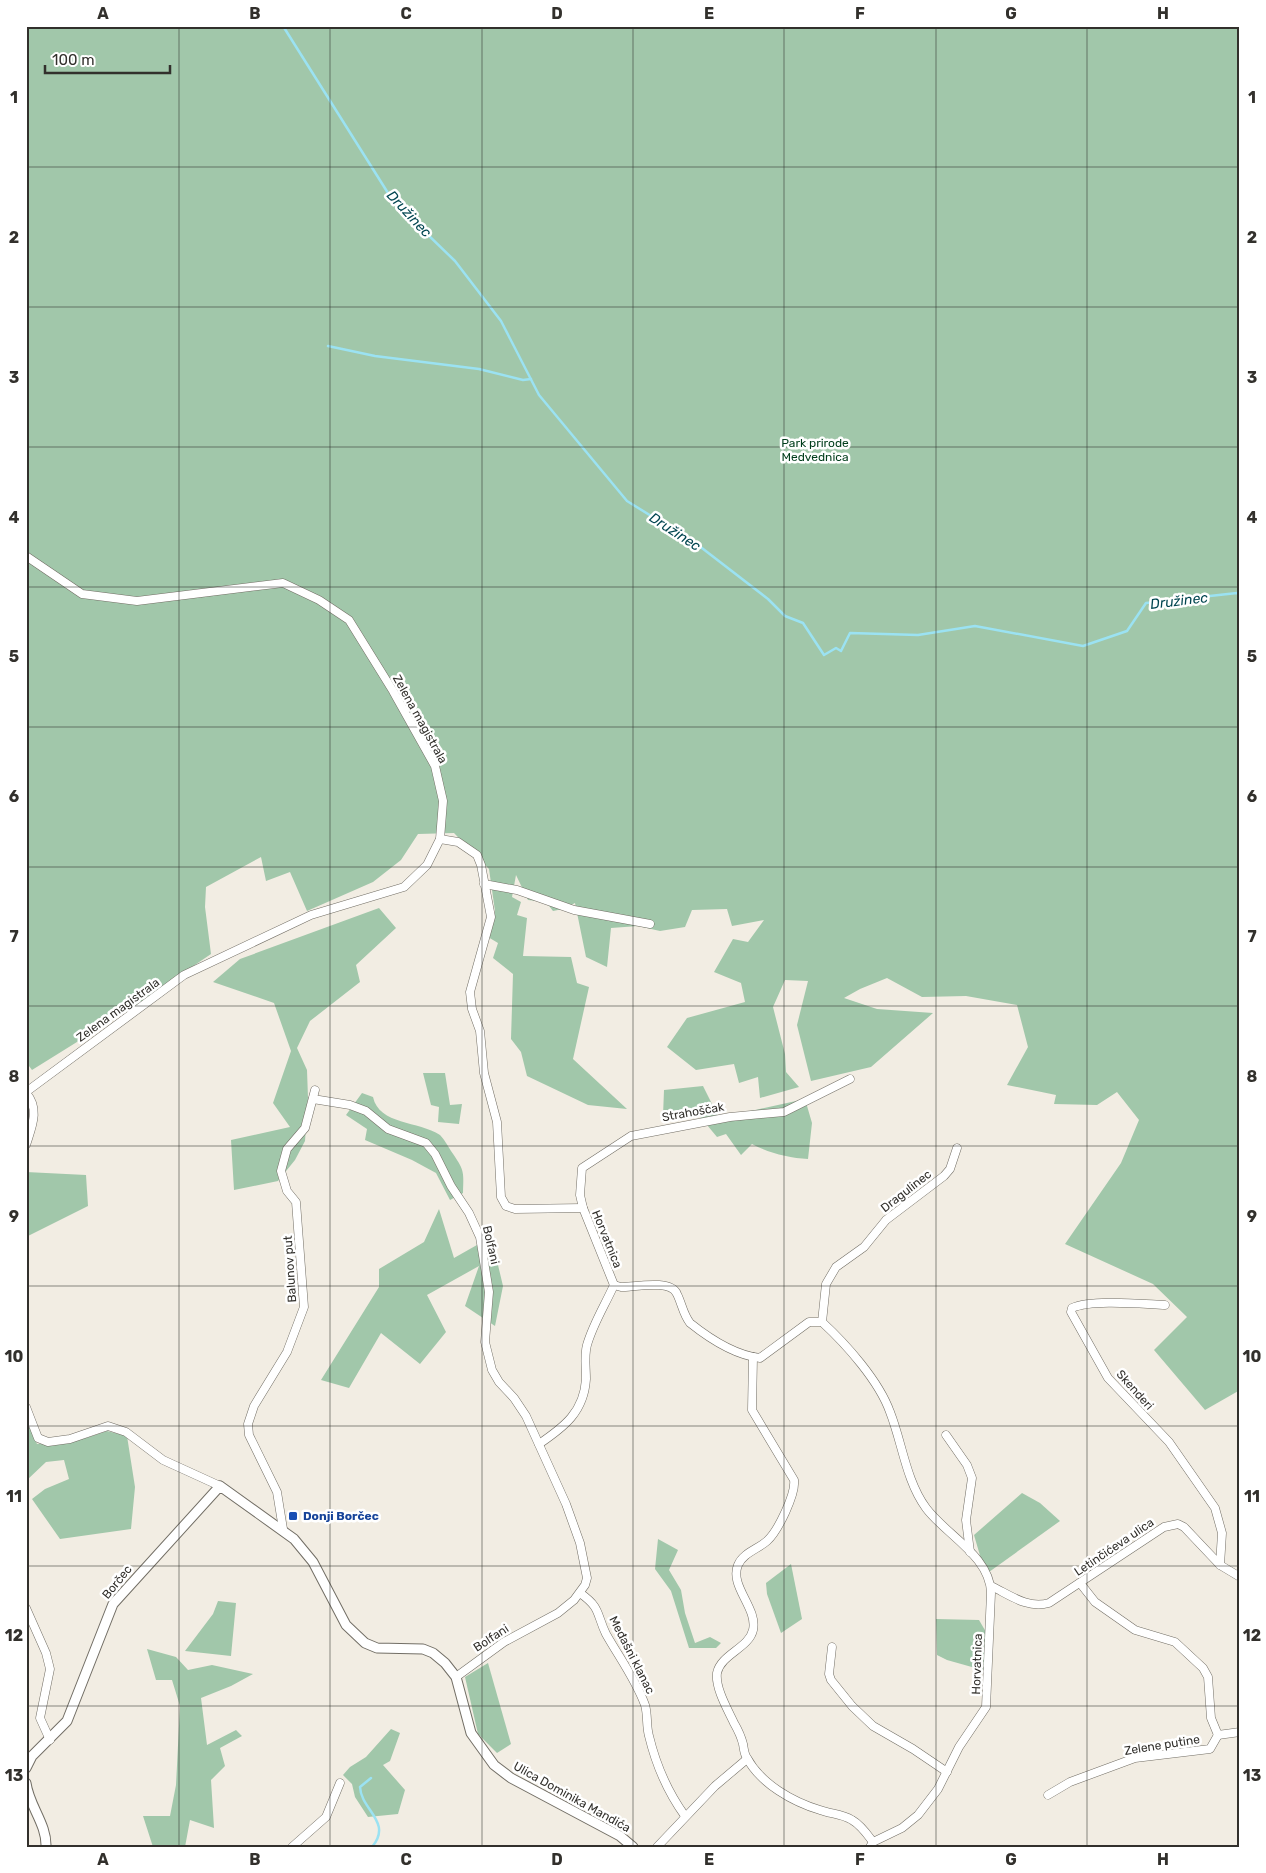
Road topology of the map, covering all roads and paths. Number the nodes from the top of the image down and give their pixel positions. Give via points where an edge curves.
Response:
1 (26, 556) edge
2 (440, 839) junction
3 (484, 884) junction
4 (650, 924) dead end
5 (850, 1079) dead end
6 (314, 1090) dead end
7 (26, 1092) edge
8 (313, 1099) junction
9 (26, 1145) edge
10 (957, 1148) dead end
11 (583, 1208) junction
12 (614, 1285) junction
13 (1166, 1305) dead end
14 (822, 1322) junction
15 (753, 1357) junction
16 (26, 1407) edge
17 (946, 1434) dead end
18 (538, 1444) junction
19 (220, 1486) junction
20 (284, 1529) junction
21 (970, 1552) junction
22 (1220, 1565) junction
23 (1240, 1577) edge
24 (1080, 1583) junction
25 (991, 1586) junction
26 (580, 1593) junction
27 (26, 1608) edge
28 (832, 1647) dead end
29 (456, 1676) junction
30 (1240, 1732) edge
31 (1218, 1735) junction
32 (50, 1740) junction
33 (29, 1755) edge
34 (747, 1759) junction
35 (26, 1768) edge
36 (947, 1772) junction
37 (26, 1783) edge
38 (340, 1783) dead end
39 (1048, 1795) dead end
40 (685, 1816) junction
41 (871, 1844) edge
42 (46, 1847) edge
43 (292, 1847) edge
44 (634, 1847) edge
45 (657, 1847) edge

1 - 2 street, Zelena magistrala via 82,594 137,601 283,583 319,600 349,620 435,766 442,801
2 - 3 street, Horvatnica via 458,842 472,850 481,865
2 - 7 street, Zelena magistrala via 427,865 404,887 311,915 184,975
3 - 4 street via 517,890 574,910
3 - 11 street, Horvatnica via 491,917 470,992 496,1122 501,1197 506,1206 516,1209
5 - 11 street, Strahoščak via 784,1112 730,1117 631,1136 582,1168 580,1195
6 - 8 street, Balunov put
7 - 9 street via 36,1112
8 - 18 street, Bolfani via 366,1111 388,1129 426,1143 435,1154 451,1186 470,1213 480,1237 489,1292 485,1342 492,1370 521,1407
8 - 20 street, Balunov put via 305,1128 287,1149 281,1171 287,1191 296,1202 304,1307 287,1352 254,1406 248,1424 249,1435 277,1492
10 - 14 street, Dragulinec via 944,1176 886,1220 864,1247 836,1267 826,1284
11 - 12 street, Horvatnica
12 - 15 street, Horvatnica via 621,1288 661,1285 672,1288 690,1323 730,1349
12 - 18 street via 587,1345 585,1386 580,1405 565,1426
13 - 22 street, Skenderi via 1090,1304 1072,1308 1070,1312 1108,1378 1169,1442 1215,1508 1222,1533
14 - 15 street via 809,1322 764,1356
14 - 21 street via 858,1360 887,1405 926,1508
15 - 34 street via 752,1410 794,1480 791,1497 776,1529 736,1567 753,1630 717,1672 720,1689
16 - 19 street, Ulica Dominika Mandića via 38,1438 48,1442 70,1439 108,1426 126,1432 162,1460
17 - 21 street via 972,1478 966,1520
18 - 26 street, Bolfani via 580,1543 587,1578
19 - 20 street, Ulica Dominika Mandića
19 - 32 street, Borčec via 113,1604 67,1721
20 - 29 street, Ulica Dominika Mandića via 313,1562 337,1612 355,1635 377,1648 411,1647 433,1652
21 - 25 street
22 - 23 street, Letinčićeva ulica
22 - 24 street, Letinčićeva ulica via 1184,1527 1170,1525
24 - 25 street, Letinčićeva ulica via 1055,1600 1039,1604 1019,1601
24 - 31 street via 1095,1602 1135,1630 1175,1642 1202,1668 1208,1677 1211,1718
25 - 36 street, Horvatnica via 988,1700
26 - 29 street, Bolfani via 567,1607 504,1642
26 - 40 street, Međašni klanac via 597,1607 605,1631 640,1694 660,1774
27 - 32 street via 50,1668 40,1718
28 - 36 street via 831,1680 863,1718
29 - 44 street, Ulica Dominika Mandića via 471,1733 494,1766 620,1836
30 - 31 street
31 - 39 street, Zelene putine via 1210,1749 1134,1758 1070,1782
32 - 33 street, Borčec
33 - 35 street, Borčec
34 - 40 street
34 - 41 street via 777,1790 812,1808 851,1819 866,1832
36 - 41 street, Horvatnica via 918,1815 902,1828
37 - 42 street via 47,1837
38 - 43 street via 326,1816
40 - 45 street

